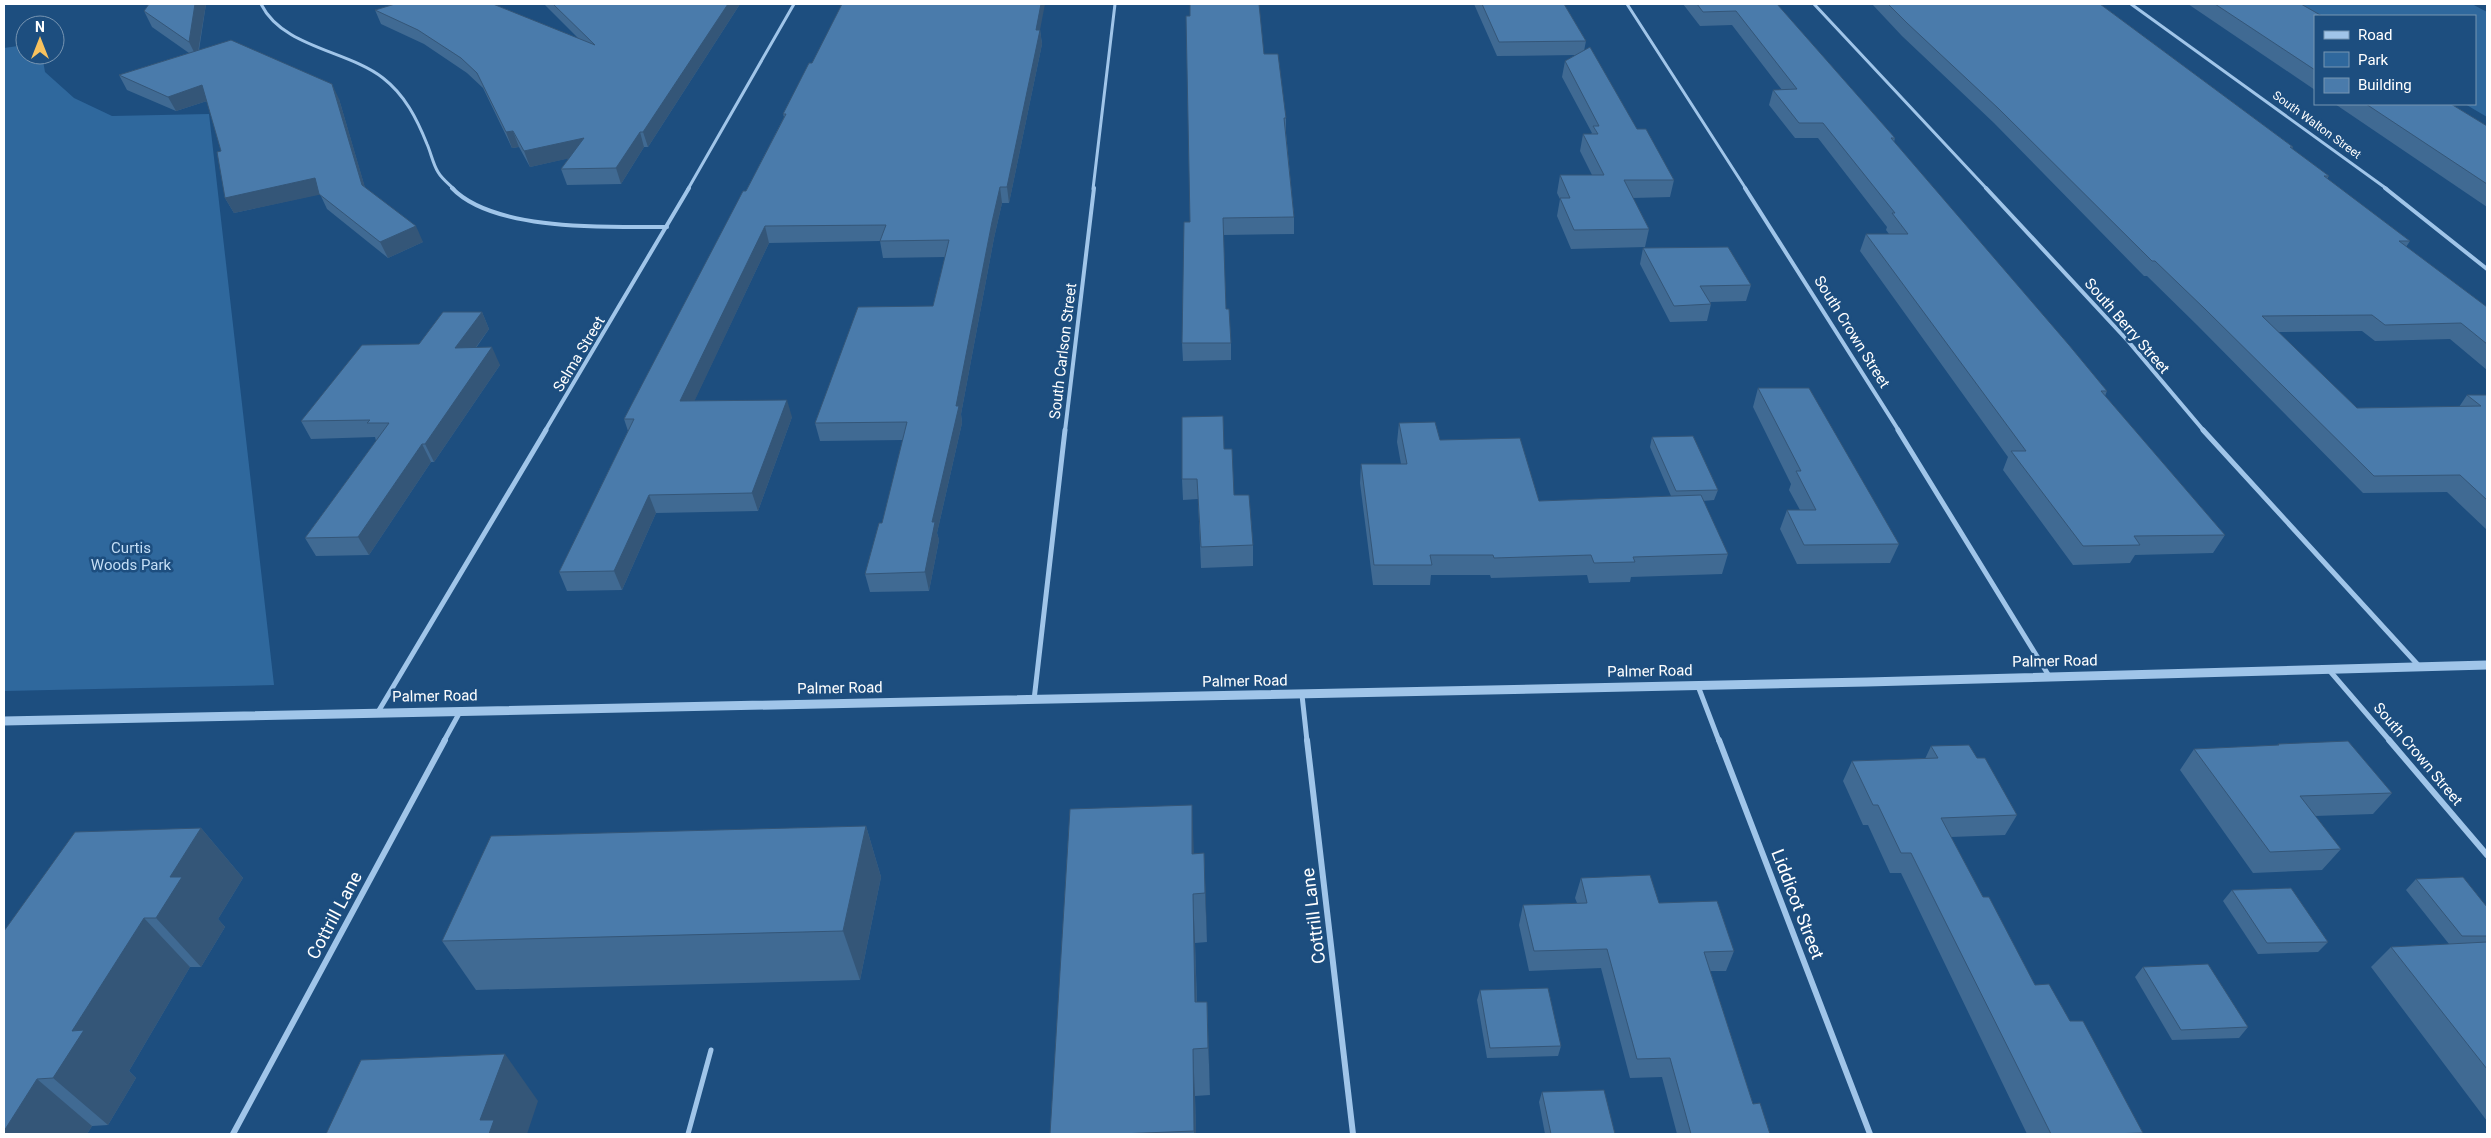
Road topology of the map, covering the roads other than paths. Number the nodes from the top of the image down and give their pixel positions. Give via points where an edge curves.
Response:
1 (261, 4) edge
2 (794, 4) edge
3 (1115, 4) edge
4 (1627, 4) edge
5 (1814, 4) edge
6 (2131, 4) edge
7 (667, 227) junction
8 (2487, 269) edge
9 (2487, 665) edge
10 (2419, 667) junction
11 (2329, 670) junction
12 (2049, 676) junction
13 (1698, 685) junction
14 (1302, 695) junction
15 (1034, 700) junction
16 (461, 710) junction
17 (378, 712) junction
18 (4, 721) edge
19 (2487, 855) edge
20 (712, 1050) dead end
21 (233, 1134) edge
22 (688, 1134) edge
23 (1353, 1134) edge
24 (1870, 1134) edge

1 - 7 street via 265,15 281,30 356,60 393,84 412,108 438,173 467,199 497,213 545,223
2 - 7 street, Selma Street
3 - 15 street, South Carlson Street
4 - 12 street, South Crown Street via 1844,342
5 - 10 street, South Berry Street via 2128,341 2186,412
6 - 8 street, South Walton Street via 2329,145
7 - 17 street, Selma Street
9 - 10 street, Palmer Road
10 - 11 street, Palmer Road
11 - 12 street, Palmer Road
11 - 19 street, South Crown Street
12 - 13 street, Palmer Road
13 - 14 street, Palmer Road
13 - 24 street, Liddicot Street
14 - 15 street, Palmer Road
14 - 23 street, Cottrill Lane
15 - 16 street, Palmer Road
16 - 17 street, Palmer Road
16 - 21 street, Cottrill Lane
17 - 18 street, Palmer Road
20 - 22 lane

